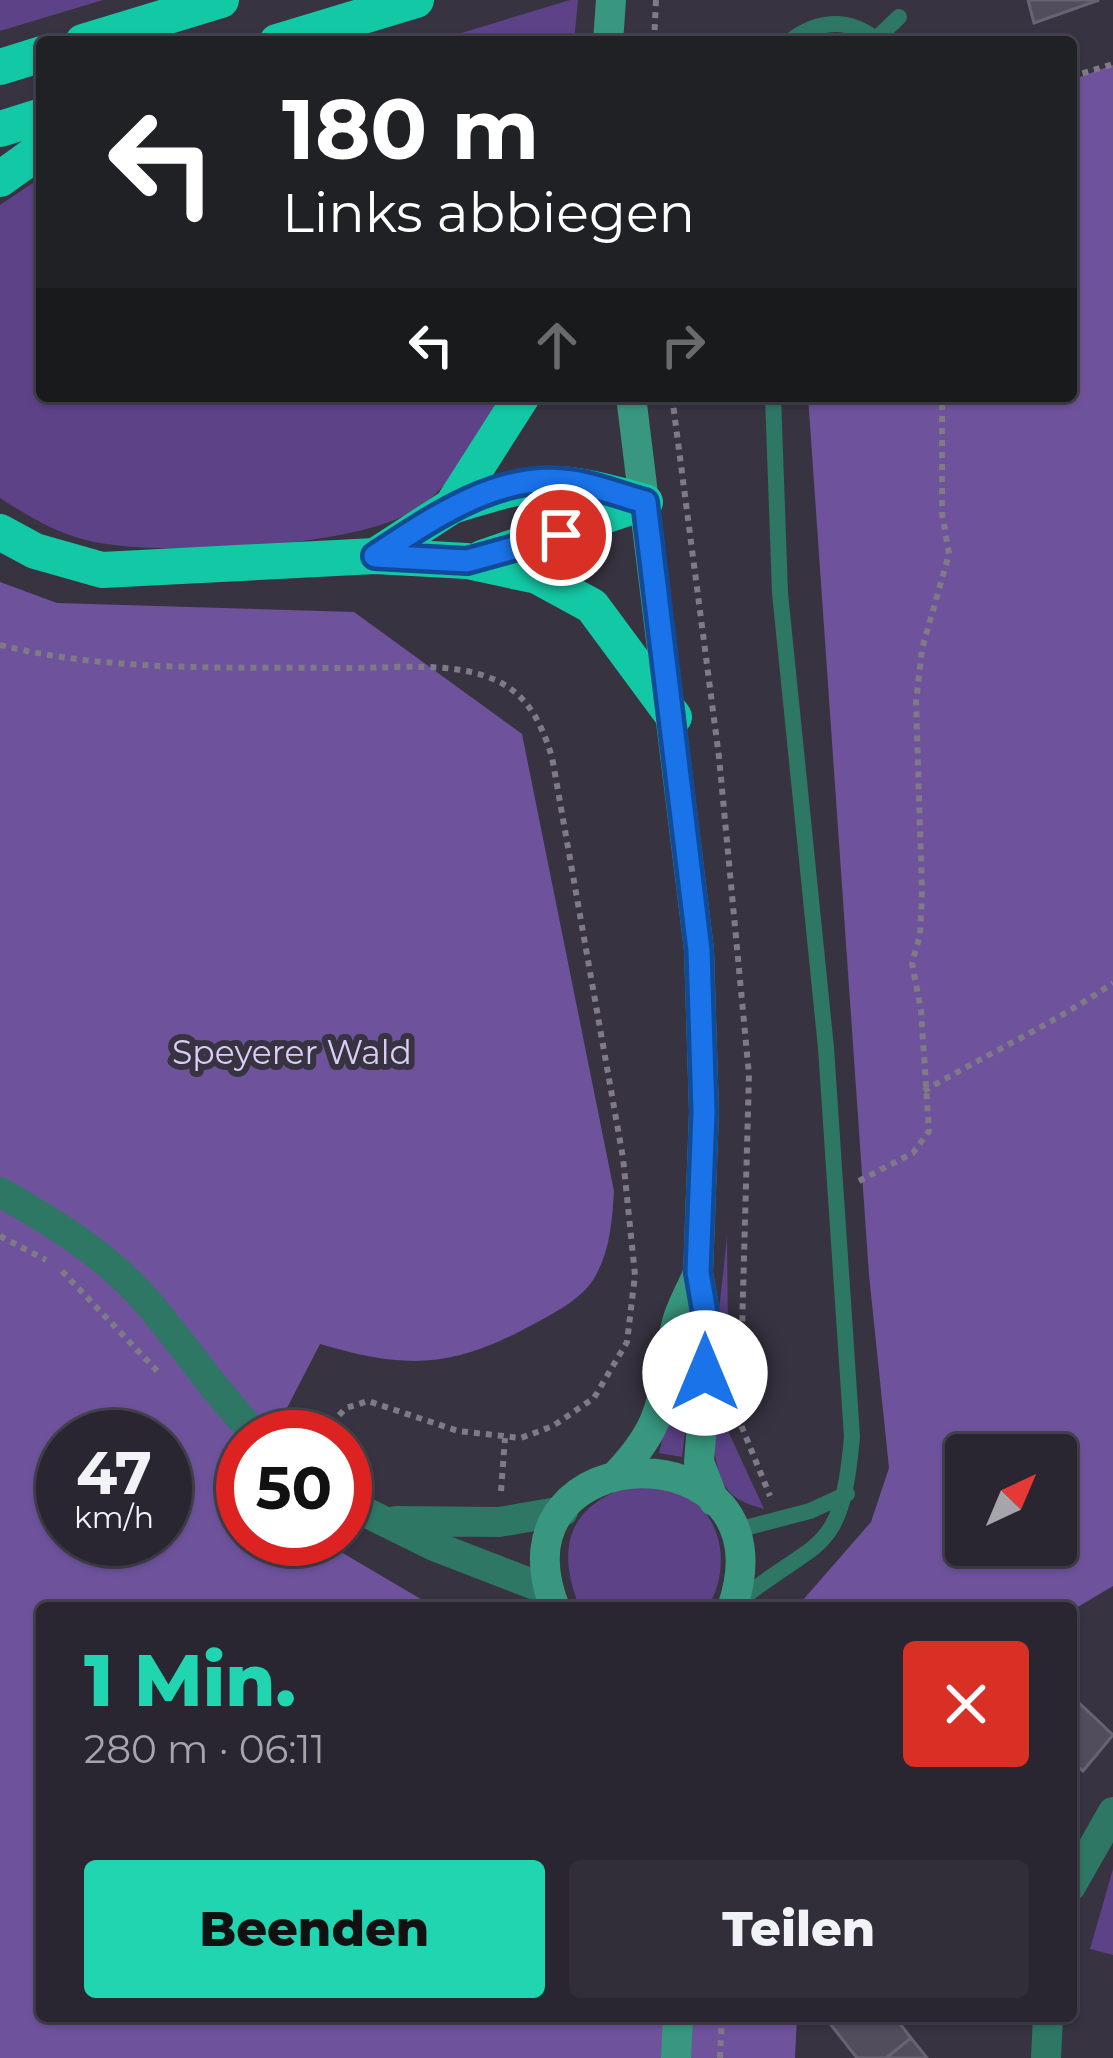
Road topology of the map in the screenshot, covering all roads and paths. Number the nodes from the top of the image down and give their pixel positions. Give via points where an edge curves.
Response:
1 (221, 0) edge
2 (416, 0) edge
3 (611, 0) edge
4 (656, 0) edge
5 (899, 17) dead end
6 (103, 36) edge
7 (298, 36) edge
8 (608, 36) edge
9 (654, 36) edge
10 (797, 36) edge
11 (870, 36) edge
12 (882, 36) edge
13 (36, 56) edge
14 (1113, 64) edge
15 (0, 67) edge
16 (1077, 75) edge
17 (36, 118) edge
18 (0, 129) edge
19 (36, 153) edge
20 (0, 179) edge
21 (518, 402) edge
22 (632, 402) edge
23 (773, 402) edge
24 (941, 402) edge
25 (645, 502) junction
26 (452, 506) junction
27 (1, 532) edge
28 (375, 556) junction
29 (467, 561) junction
30 (0, 646) edge
31 (674, 717) junction
32 (1113, 983) edge
33 (923, 1092) junction
34 (0, 1192) edge
35 (835, 1193) junction
36 (0, 1236) edge
37 (698, 1273) junction
38 (167, 1381) dead end
39 (232, 1410) edge
40 (344, 1410) edge
41 (618, 1473) junction
42 (847, 1494) junction
43 (714, 1501) junction
44 (563, 1510) junction
45 (372, 1517) edge
46 (378, 1520) junction
47 (733, 1531) junction
48 (551, 1599) edge
49 (734, 1602) edge
50 (739, 1602) edge
51 (1113, 1812) edge
52 (1077, 1875) edge
53 (678, 2022) edge
54 (722, 2022) edge
55 (1048, 2022) edge
56 (676, 2058) edge
57 (720, 2058) edge
58 (1046, 2058) edge

1 - 6 highway
2 - 7 highway
3 - 8 main road
4 - 9 path
5 - 12 lane
10 - 11 lane via 826,22
13 - 15 highway
14 - 16 path
17 - 18 highway
19 - 20 highway
21 - 26 highway
22 - 25 main road
23 - 35 lane via 781,593
24 - 33 path via 949,554 916,702 922,891 912,963
25 - 26 highway via 563,481
25 - 29 highway
25 - 31 main road
26 - 28 highway
27 - 28 highway via 102,570
28 - 29 highway
29 - 31 highway via 537,575 592,606
30 - 40 path via 188,667 442,670 484,676 520,694 541,723 623,1158 635,1275 628,1342 594,1398 521,1438 458,1431 368,1401
31 - 37 main road via 699,950
32 - 33 path
33 - 35 path via 929,1130 913,1154
34 - 39 street via 75,1235 148,1302
35 - 42 lane via 851,1437
36 - 38 path via 56,1266
37 - 41 main road via 676,1324 670,1383 649,1440
37 - 43 main road via 709,1335 699,1462
41 - 43 main road via 670,1474
41 - 44 main road
42 - 47 lane
42 - 50 lane via 833,1533
43 - 47 main road
44 - 46 street via 499,1522
44 - 48 main road via 545,1562
45 - 46 street
46 - 48 street
47 - 49 main road via 740,1581
51 - 52 street
53 - 56 main road
54 - 57 path
55 - 58 street

